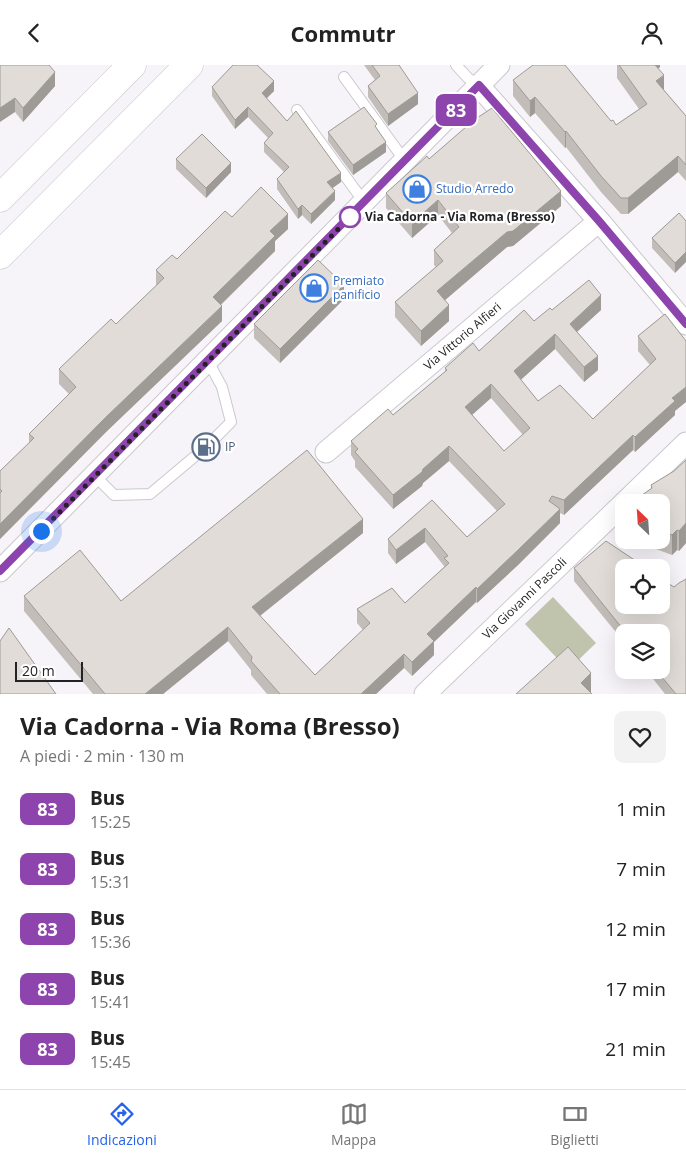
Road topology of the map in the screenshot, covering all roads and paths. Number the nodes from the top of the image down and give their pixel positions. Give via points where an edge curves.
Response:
1 (132, 65) edge
2 (189, 65) edge
3 (456, 65) edge
4 (499, 65) edge
5 (344, 77) dead end
6 (479, 85) junction
7 (298, 110) edge
8 (405, 161) junction
9 (0, 198) edge
10 (364, 202) junction
11 (599, 221) junction
12 (0, 255) edge
13 (686, 324) edge
14 (208, 361) junction
15 (686, 443) edge
16 (326, 452) dead end
17 (95, 476) junction
18 (633, 494) edge
19 (615, 512) edge
20 (0, 571) edge
21 (425, 694) edge

1 - 9 highway
2 - 12 highway
3 - 6 lane
4 - 6 street
5 - 8 lane
6 - 8 street
6 - 11 street
7 - 10 lane
8 - 10 street
10 - 14 street
11 - 13 street
11 - 16 street, Via Vittorio Alfieri
14 - 17 street
14 - 17 lane via 222,387 231,422 150,494 114,495
15 - 18 street, Via Giovanni Pascoli
17 - 20 street
19 - 21 street, Via Giovanni Pascoli

